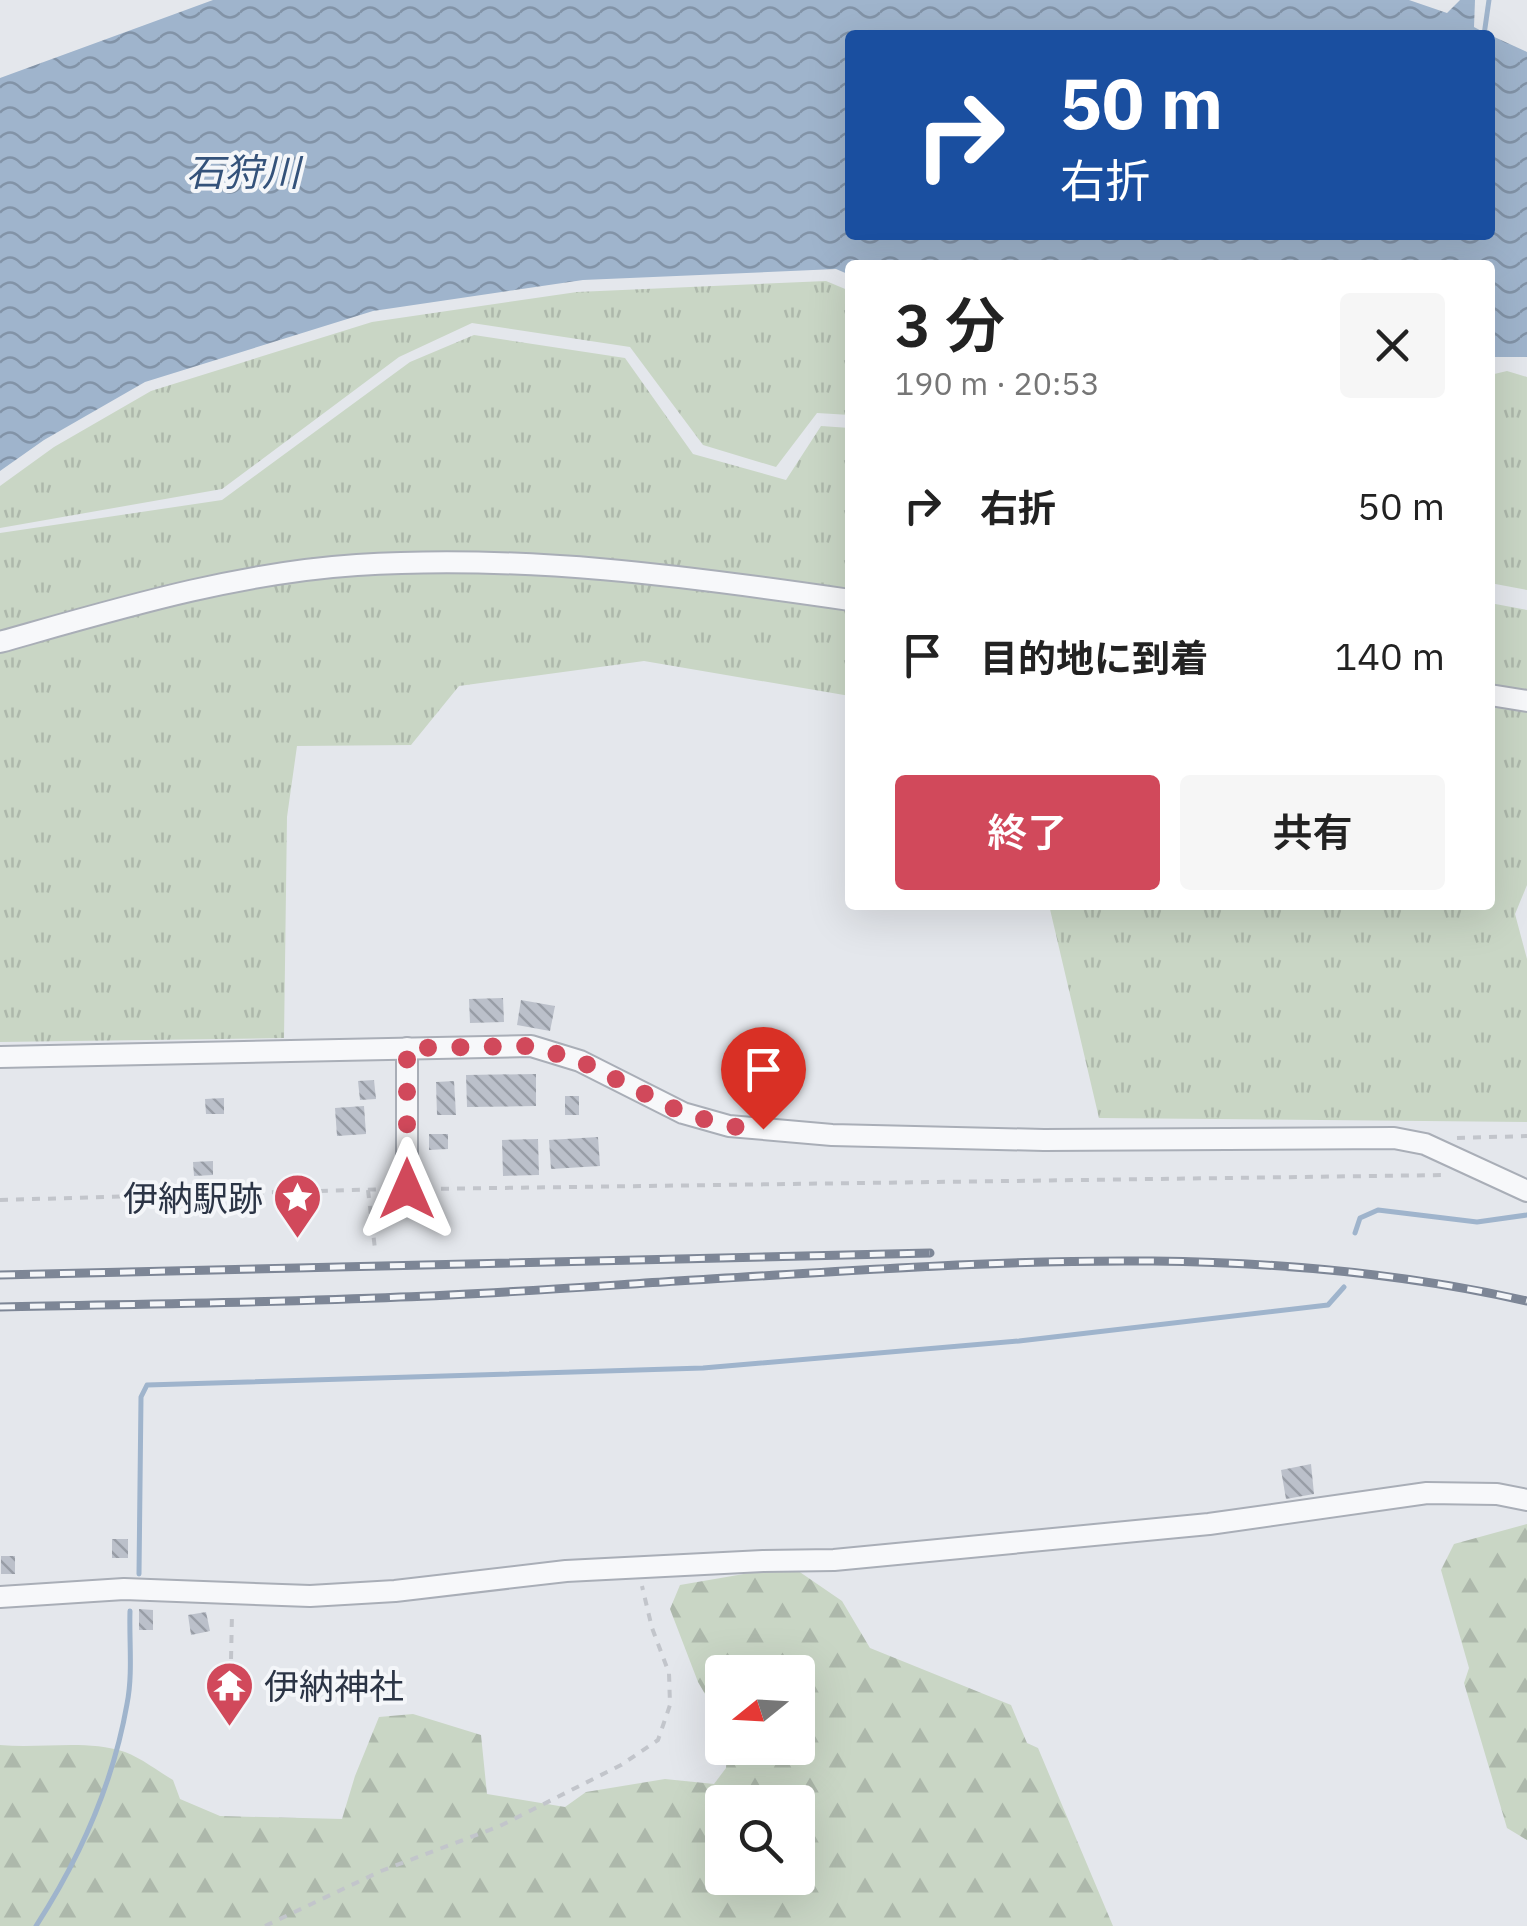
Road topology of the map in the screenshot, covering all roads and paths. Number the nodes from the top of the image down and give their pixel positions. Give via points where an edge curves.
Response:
1 (845, 599) edge
2 (0, 642) edge
3 (1495, 696) edge
4 (1527, 700) edge
5 (407, 1048) junction
6 (0, 1056) edge
7 (1527, 1136) edge
8 (1425, 1144) junction
9 (1450, 1175) dead end
10 (407, 1189) junction
11 (368, 1190) junction
12 (1527, 1190) edge
13 (0, 1200) edge
14 (375, 1249) dead end
15 (1527, 1500) edge
16 (641, 1566) junction
17 (232, 1593) junction
18 (0, 1597) edge
19 (230, 1707) dead end
20 (265, 1926) edge

1 - 2 street via 651,572 513,563 356,565 241,580
3 - 4 street
5 - 6 street
5 - 8 street via 531,1046 728,1126 832,1135 1394,1138
5 - 10 street
7 - 8 path
8 - 12 street
9 - 10 path
10 - 11 path
11 - 13 path
11 - 14 path
15 - 16 street via 1427,1493 1208,1524 834,1560
16 - 17 street via 395,1591
16 - 20 path via 642,1590 669,1673 670,1705 658,1740 621,1766 500,1826
17 - 18 street via 124,1589
17 - 19 path

